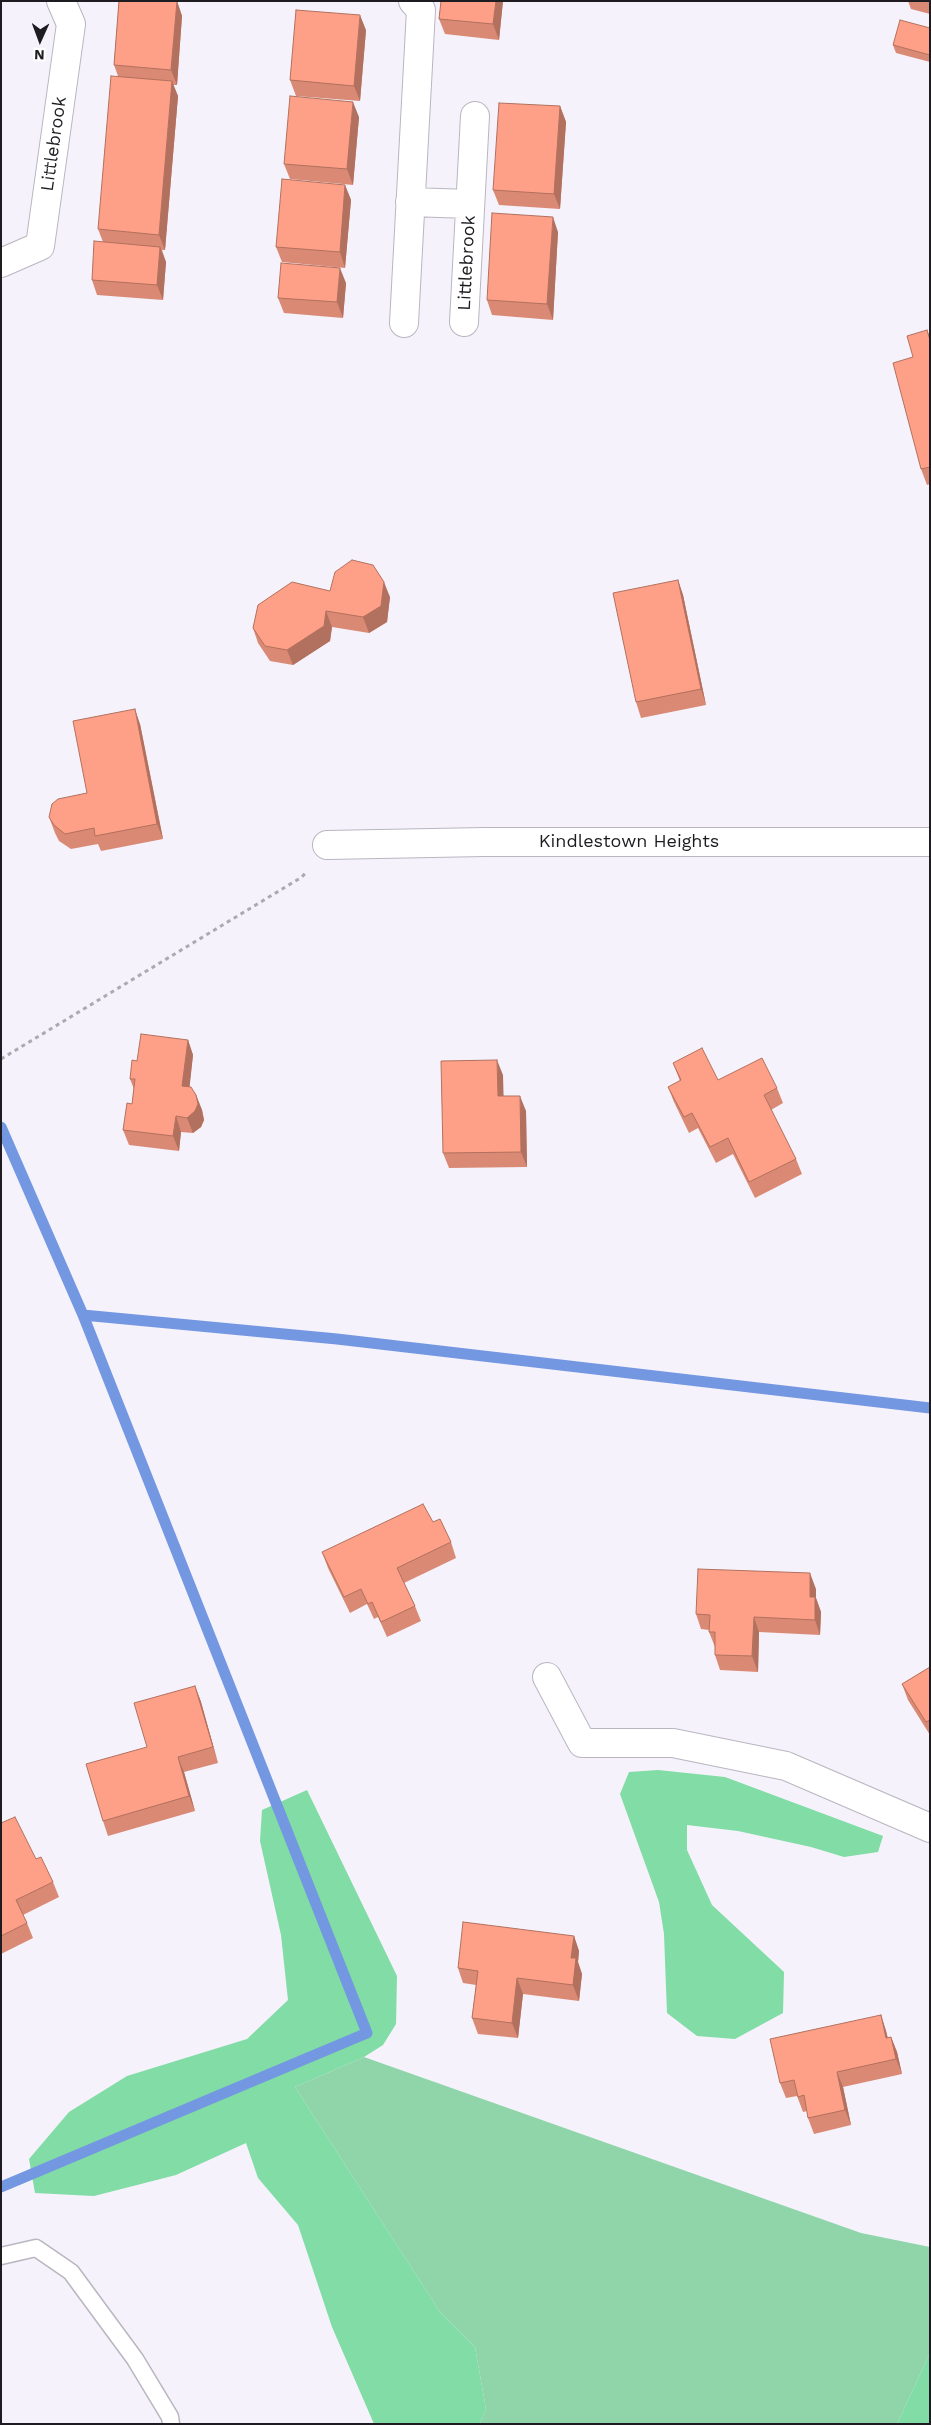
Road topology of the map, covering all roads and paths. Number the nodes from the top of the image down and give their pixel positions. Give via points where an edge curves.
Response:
1 (61, 1) edge
2 (412, 1) edge
3 (475, 116) dead end
4 (410, 202) junction
5 (470, 204) junction
6 (1, 263) edge
7 (464, 322) dead end
8 (404, 323) dead end
9 (930, 842) edge
10 (327, 845) joint
11 (1, 1059) edge
12 (547, 1677) dead end
13 (930, 1828) edge
14 (1, 2256) edge
15 (171, 2424) edge

1 - 6 street, Littlebrook via 71,24 40,246
2 - 4 street via 421,10
3 - 5 street, Littlebrook
4 - 5 street, Littlebrook
4 - 8 street
5 - 7 street, Littlebrook
9 - 10 street, Kindlestown Heights
10 - 11 path via 302,878
12 - 13 street via 582,1742 673,1743 786,1766
14 - 15 lane via 36,2248 71,2272 135,2359 170,2417

